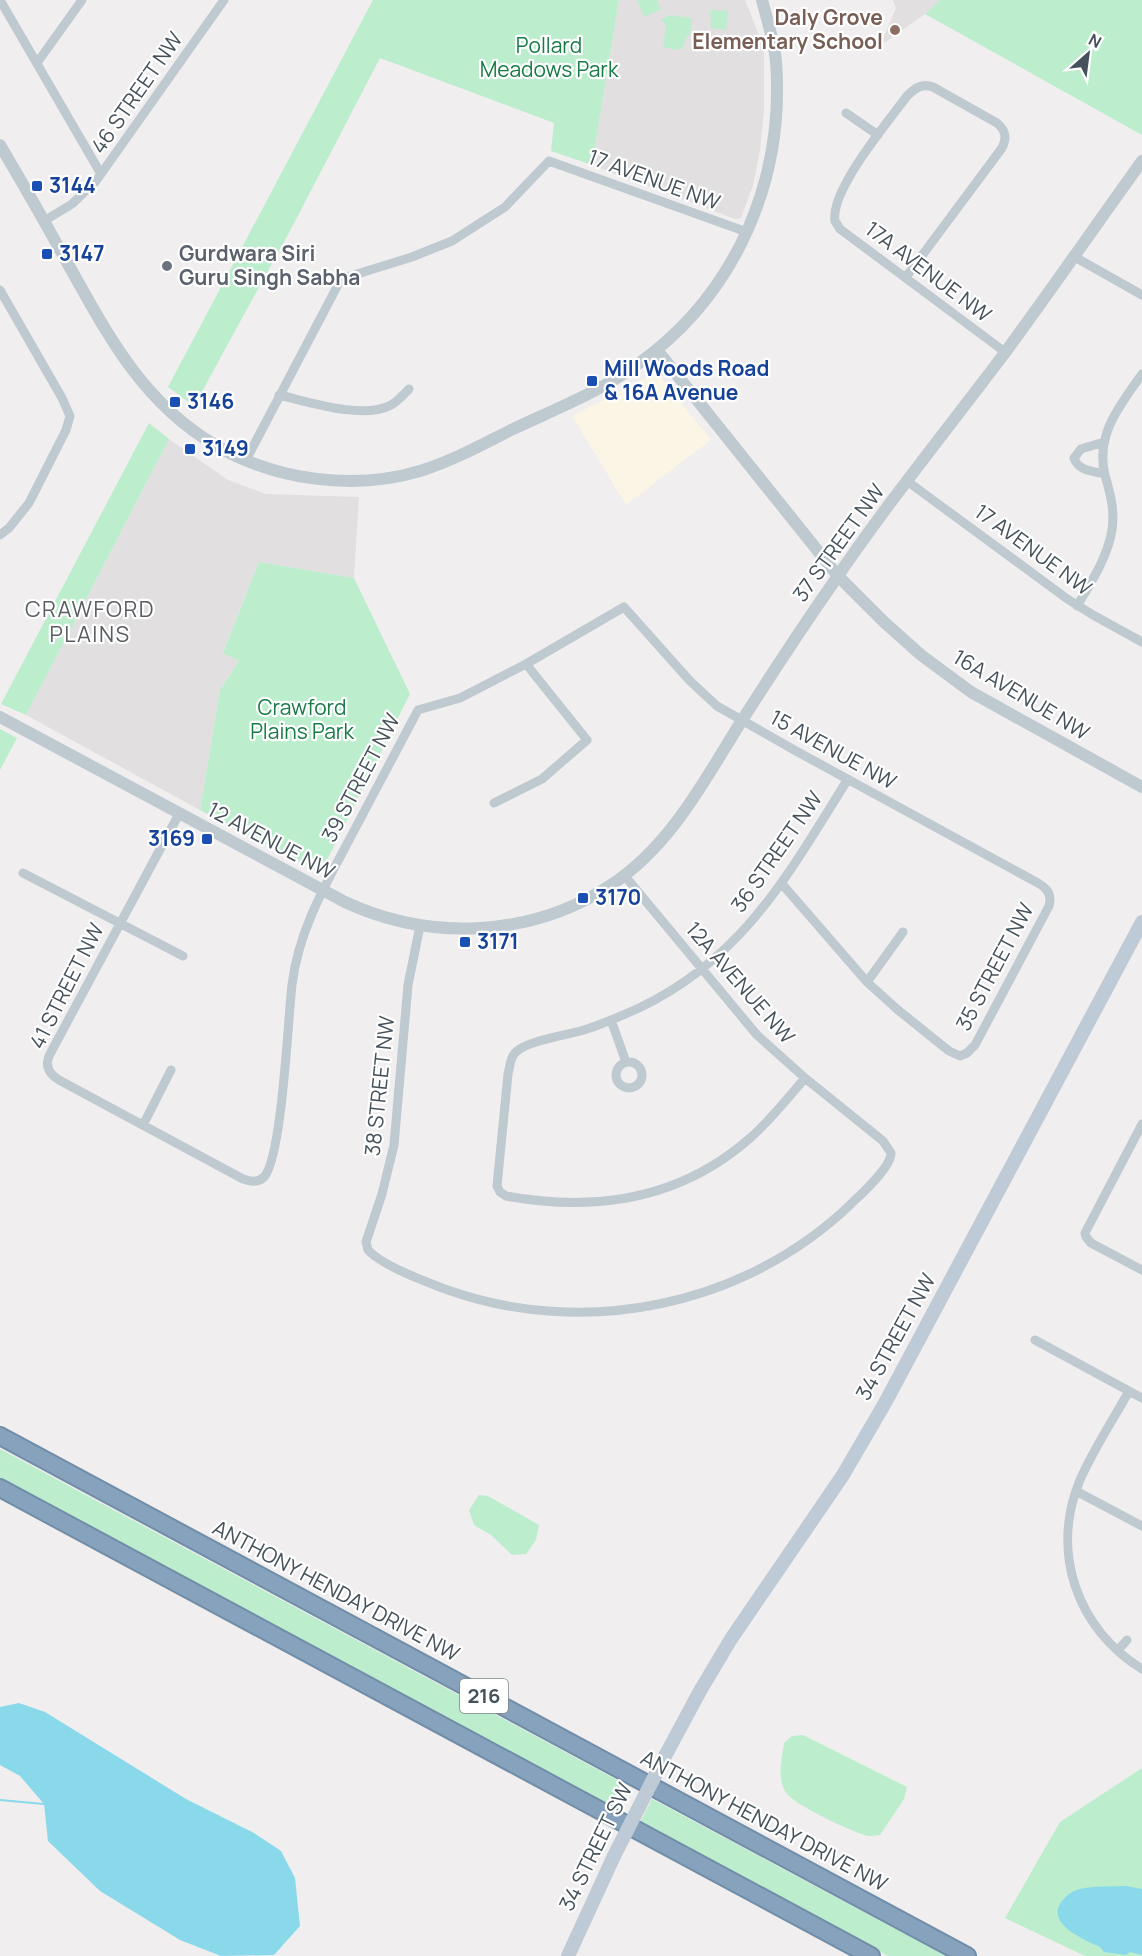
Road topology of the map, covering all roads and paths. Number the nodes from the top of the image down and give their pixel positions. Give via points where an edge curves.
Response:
1 (0, 0) edge
2 (82, 0) edge
3 (224, 0) edge
4 (762, 0) edge
5 (37, 63) junction
6 (846, 113) dead end
7 (878, 135) junction
8 (0, 145) edge
9 (1142, 161) edge
10 (101, 174) junction
11 (44, 221) junction
12 (747, 232) junction
13 (1073, 256) junction
14 (906, 277) junction
15 (0, 290) edge
16 (1142, 294) edge
17 (657, 350) junction
18 (1005, 352) junction
19 (1142, 374) edge
20 (409, 389) dead end
21 (279, 395) junction
22 (1104, 442) junction
23 (246, 460) junction
24 (1105, 474) junction
25 (907, 481) junction
26 (0, 535) edge
27 (838, 576) junction
28 (1077, 606) junction
29 (624, 607) joint
30 (1142, 642) edge
31 (526, 664) junction
32 (0, 717) edge
33 (742, 721) junction
34 (848, 779) junction
35 (1142, 788) edge
36 (494, 803) dead end
37 (178, 814) junction
38 (23, 873) dead end
39 (624, 875) junction
40 (782, 884) junction
41 (323, 890) junction
42 (1049, 893) joint
43 (544, 917) joint
44 (1142, 922) edge
45 (120, 923) junction
46 (420, 926) junction
47 (903, 932) dead end
48 (183, 956) dead end
49 (701, 969) junction
50 (867, 982) junction
51 (611, 1020) junction
52 (626, 1062) dead end
53 (171, 1070) dead end
54 (805, 1078) junction
55 (1142, 1124) edge
56 (143, 1125) junction
57 (1142, 1270) edge
58 (667, 1303) joint
59 (1035, 1340) dead end
60 (1129, 1391) junction
61 (1142, 1398) edge
62 (0, 1436) edge
63 (0, 1488) edge
64 (1076, 1491) junction
65 (1142, 1526) edge
66 (1127, 1640) dead end
67 (1118, 1650) junction
68 (1142, 1669) edge
69 (664, 1758) joint
70 (568, 1956) edge
71 (871, 1956) edge
72 (968, 1956) edge

1 - 5 street
2 - 5 street
3 - 10 street, 46 STREET NW
4 - 12 street via 776,59 778,110 771,160
5 - 10 street
6 - 7 street
7 - 14 street, 17A AVENUE NW via 850,177 834,217 840,229
7 - 14 street via 907,96 922,86 933,87 988,118 1005,133 1002,148
8 - 11 street
9 - 13 street, 37 STREET NW
10 - 11 street, 46 STREET NW via 79,198
11 - 23 street via 110,338 142,383 190,429
12 - 17 street via 710,296
12 - 21 street, 17 AVENUE NW via 549,161 506,207 452,241 341,279
13 - 16 street
13 - 18 street, 37 STREET NW
14 - 18 street, 17A AVENUE NW
15 - 26 street via 62,398 69,420 28,503
17 - 23 street via 593,390 419,471 374,479 333,480 293,475
17 - 27 street, 16A AVENUE NW
18 - 25 street, 37 STREET NW
19 - 22 street via 1114,414
20 - 21 street via 392,404 349,411
21 - 23 street
22 - 24 street
22 - 24 street via 1081,449 1074,458 1081,468
24 - 28 street via 1112,502 1112,529
25 - 27 street, 37 STREET NW
25 - 28 street, 17 AVENUE NW
27 - 33 street, 37 STREET NW
27 - 35 street, 16A AVENUE NW via 890,628 954,680 991,705
28 - 30 street, 17 AVENUE NW
29 - 31 street, 39 STREET NW
29 - 33 street, 15 AVENUE NW via 698,690
31 - 36 street via 587,740 542,779
31 - 41 street, 39 STREET NW via 460,698 418,710
32 - 37 street, 12 AVENUE NW
33 - 34 street, 15 AVENUE NW
33 - 39 street, 37 STREET NW via 674,826
34 - 40 street, 36 STREET NW
34 - 42 street, 15 AVENUE NW via 1038,882
37 - 41 street, 12 AVENUE NW
37 - 45 street, 41 STREET NW
38 - 45 street, 41 STREET NW
39 - 43 street, 37 STREET NW via 577,904
39 - 49 street, 12A AVENUE NW
40 - 49 street, 36 STREET NW via 750,925
40 - 50 street
41 - 46 street, 12 AVENUE NW via 362,909
41 - 56 street, 39 STREET NW via 297,957 277,1135 268,1172 257,1182 243,1179
42 - 50 street, 35 STREET NW via 1049,906 975,1045 964,1055 952,1053
43 - 46 street, 12 AVENUE NW via 477,929
44 - 69 main road, 34 STREET NW via 885,1403 843,1475 731,1639
45 - 48 street, 41 STREET NW
45 - 56 street, 41 STREET NW via 47,1066 59,1080
46 - 58 street, 38 STREET NW via 408,985 394,1145 367,1248 374,1256 435,1285 504,1305 597,1312
47 - 50 street
49 - 51 street, 36 STREET NW via 654,1000
49 - 54 street, 12A AVENUE NW via 757,1035
51 - 52 street
51 - 54 street, 36 STREET NW via 528,1045 511,1060 496,1179 500,1192 506,1196 580,1204 630,1198 668,1187 739,1147 771,1118
53 - 56 street
54 - 58 street, 12A AVENUE NW via 883,1141 891,1153 890,1161 858,1197 800,1245 732,1282
55 - 57 street via 1085,1233 1091,1243
59 - 60 street
60 - 61 street
60 - 64 street
62 - 72 highway, ANTHONY HENDAY DRIVE NW / 216
63 - 71 highway, 216
64 - 65 street
64 - 67 street via 1070,1519 1070,1568 1079,1597 1097,1630
66 - 67 street
67 - 68 street
69 - 70 main road, 34 STREET SW, bridge

